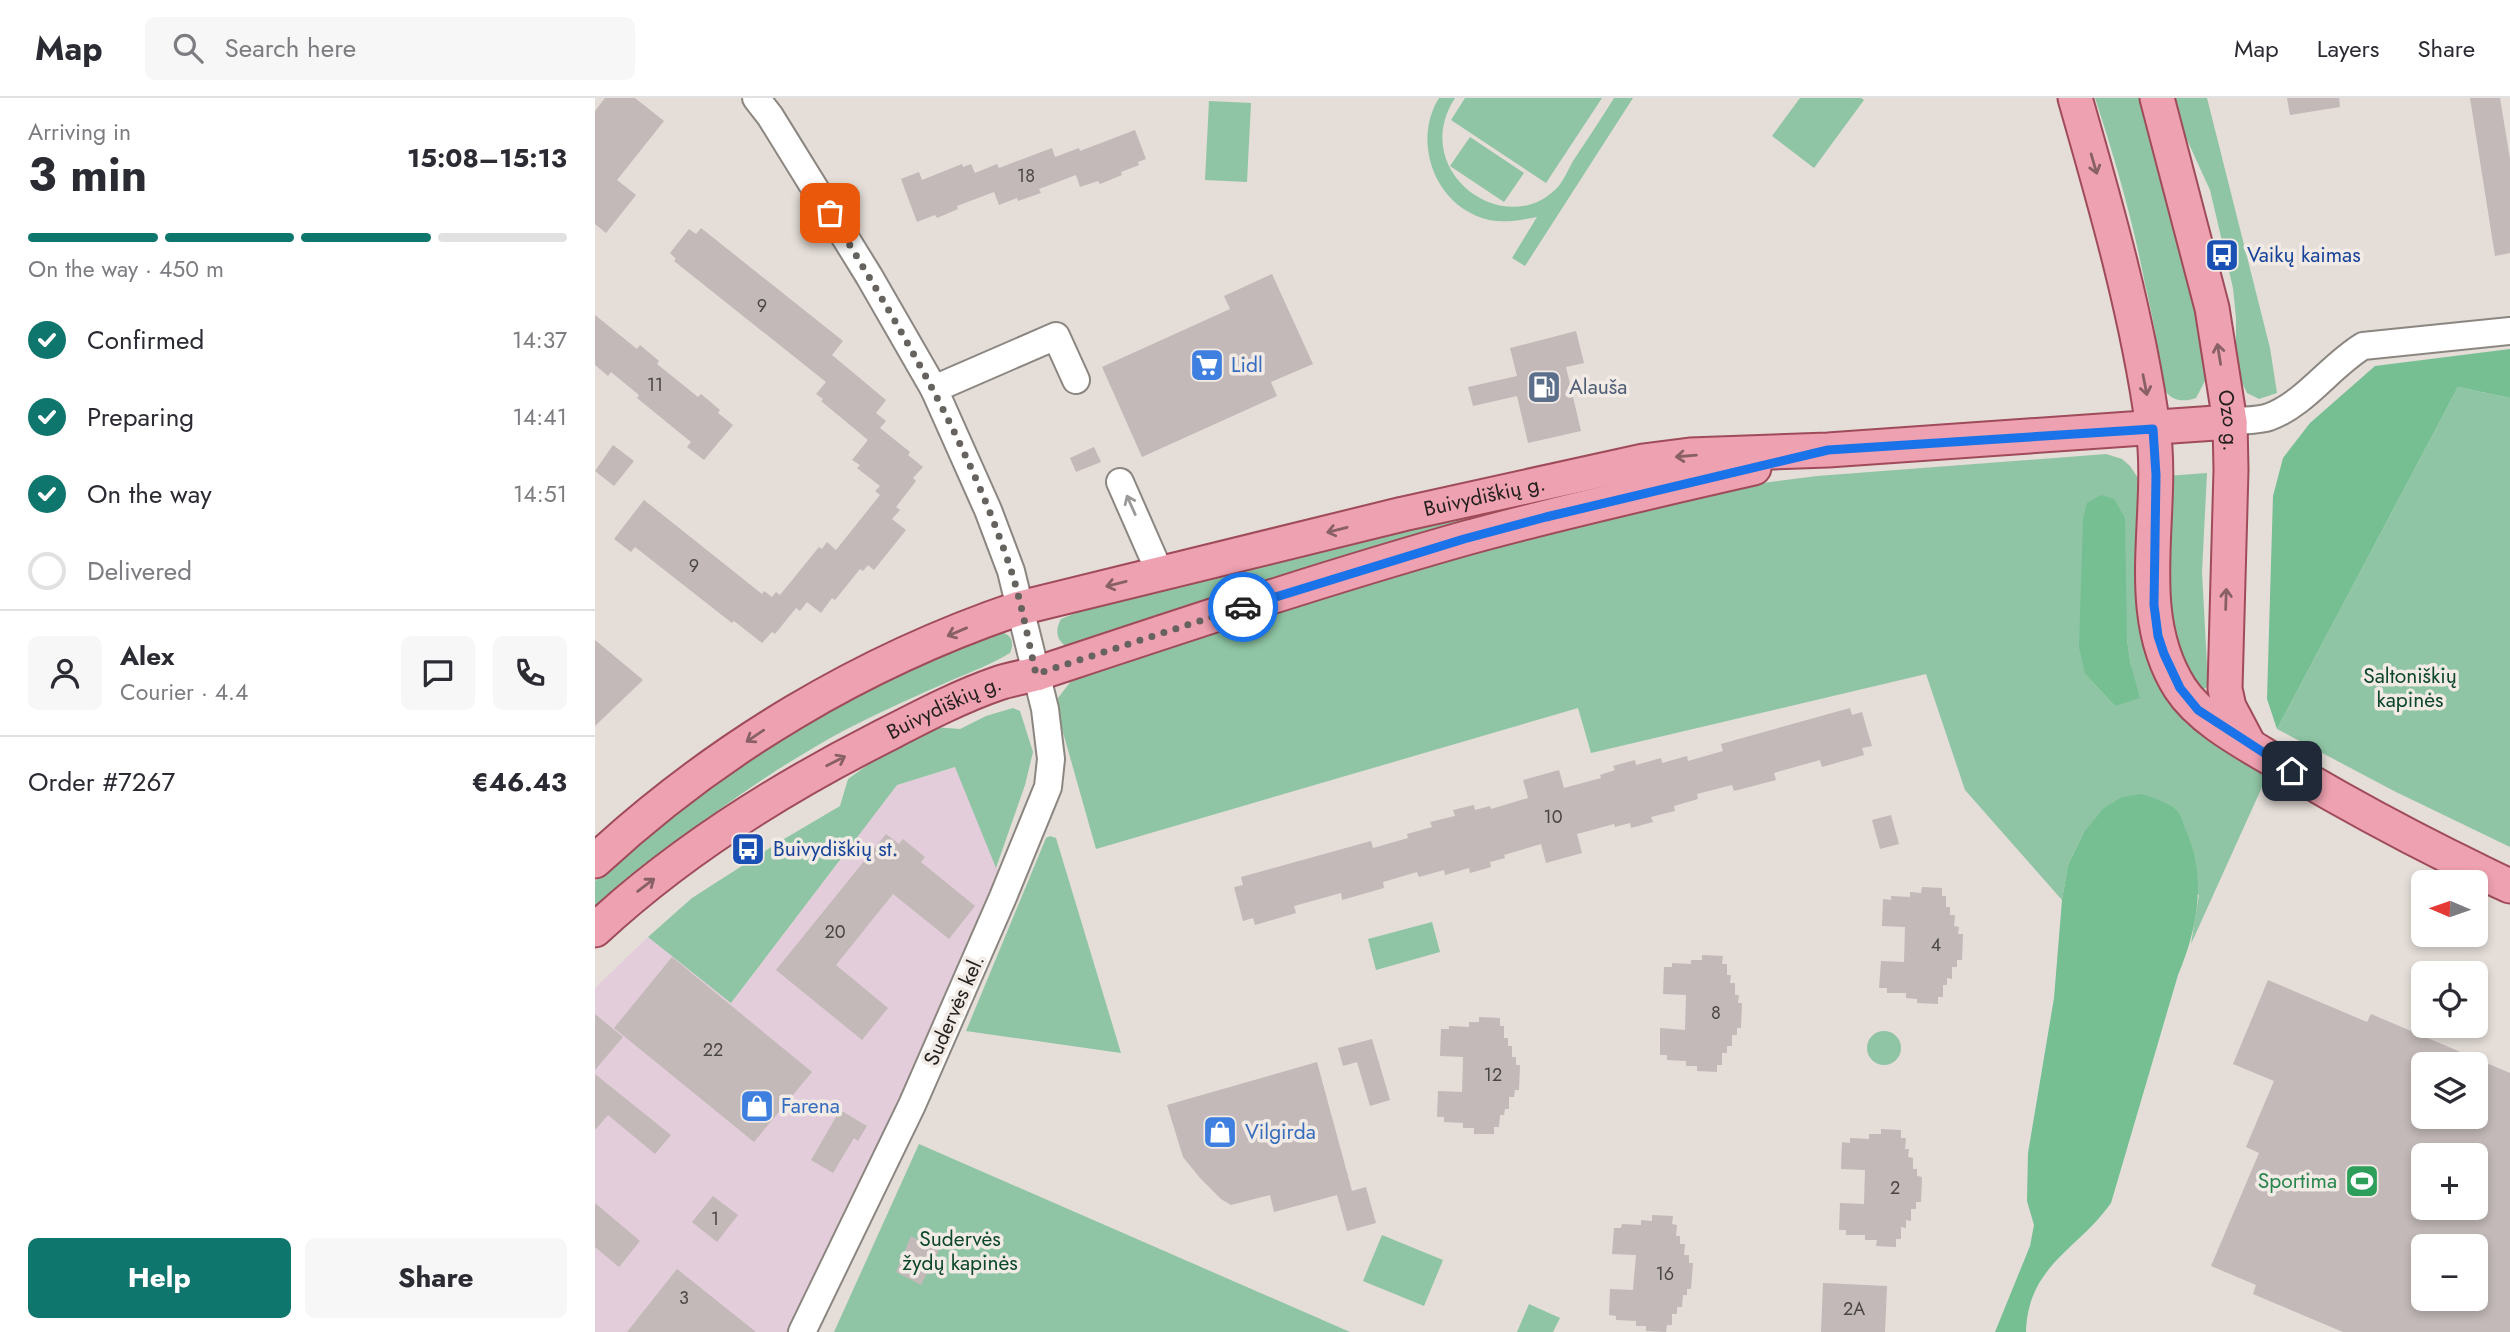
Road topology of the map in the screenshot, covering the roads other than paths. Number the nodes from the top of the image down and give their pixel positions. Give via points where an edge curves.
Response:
1 (756, 98) edge
2 (2075, 98) edge
3 (2157, 98) edge
4 (2510, 331) edge
5 (1076, 380) dead end
6 (934, 389) junction
7 (2230, 422) junction
8 (2153, 429) junction
9 (1828, 450) junction
10 (1120, 482) dead end
11 (1160, 573) junction
12 (1020, 608) junction
13 (1036, 674) junction
14 (2249, 745) junction
15 (595, 861) edge
16 (2510, 886) edge
17 (595, 930) edge
18 (802, 1332) edge

1 - 6 street, Sudervės kel. via 869,276
2 -> 8 main road via 2117,255
7 -> 3 main road, Ozo g. via 2212,309
4 - 7 street via 2363,346 2284,410 2266,418
5 - 6 street via 1056,335
6 - 12 street, Sudervės kel. via 989,510
7 - 8 main road, Buivydiškių g.
14 -> 7 main road, Ozo g. via 2225,689
8 - 9 main road, Buivydiškių g.
8 - 14 main road via 2158,636 2180,688 2198,710
9 -> 11 main road, Buivydiškių g. via 1643,461 1403,513
9 - 13 main road, Buivydiškių g. via 1464,539
11 -> 10 street
11 -> 12 main road, Buivydiškių g.
12 - 13 street, Sudervės kel.
12 -> 15 main road, Buivydiškių g. via 911,652 787,715 684,785
17 -> 13 main road, Buivydiškių g. via 686,854 813,772 1000,682
13 - 18 street, Sudervės kel. via 1051,759 1040,811 912,1105
14 - 16 main road via 2358,811

